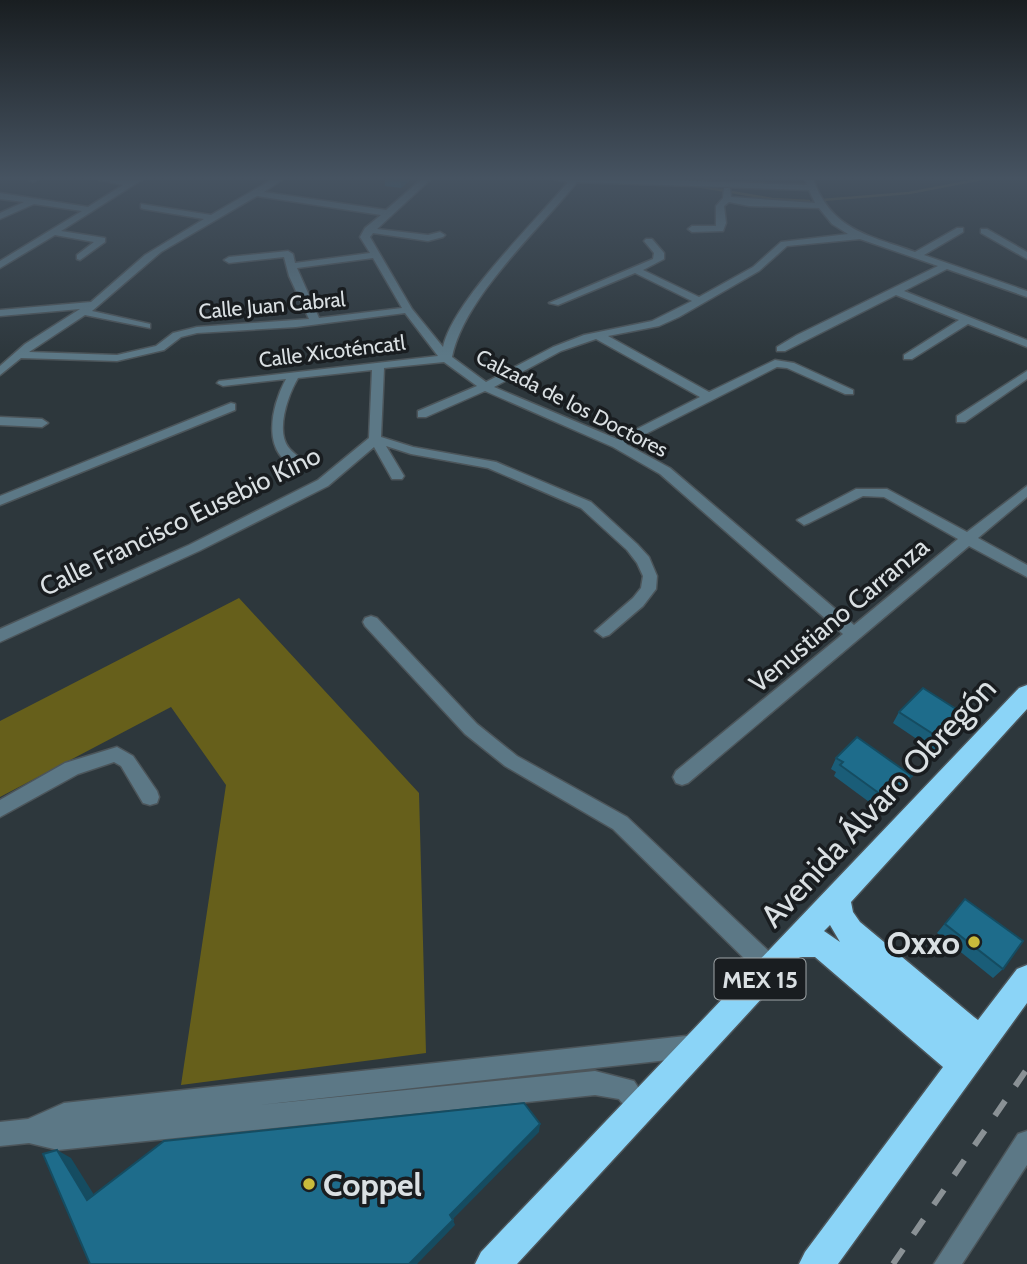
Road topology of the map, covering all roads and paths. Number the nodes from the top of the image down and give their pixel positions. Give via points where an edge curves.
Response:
1 (43, 238) edge
2 (89, 238) edge
3 (179, 238) edge
4 (366, 238) edge
5 (527, 238) edge
6 (840, 238) edge
7 (866, 238) edge
8 (946, 238) edge
9 (996, 238) edge
10 (649, 241) dead end
11 (918, 254) junction
12 (375, 256) junction
13 (1027, 256) edge
14 (80, 257) dead end
15 (229, 260) dead end
16 (0, 265) edge
17 (947, 265) junction
18 (291, 266) junction
19 (636, 270) junction
20 (898, 292) junction
21 (1027, 294) edge
22 (699, 301) junction
23 (554, 303) dead end
24 (94, 305) junction
25 (408, 310) junction
26 (83, 312) junction
27 (0, 313) edge
28 (967, 320) junction
29 (316, 322) junction
30 (146, 326) dead end
31 (597, 335) junction
32 (1027, 344) edge
33 (781, 349) dead end
34 (19, 355) junction
35 (908, 357) dead end
36 (446, 358) junction
37 (378, 365) junction
38 (0, 372) edge
39 (1027, 374) edge
40 (295, 375) junction
41 (222, 383) dead end
42 (485, 387) junction
43 (849, 392) dead end
44 (708, 396) junction
45 (231, 407) dead end
46 (422, 414) dead end
47 (961, 419) dead end
48 (0, 421) edge
49 (42, 423) dead end
50 (374, 439) junction
51 (617, 444) junction
52 (299, 464) dead end
53 (397, 476) dead end
54 (1027, 490) edge
55 (0, 501) edge
56 (804, 520) dead end
57 (968, 540) junction
58 (1027, 572) edge
59 (370, 622) dead end
60 (603, 631) dead end
61 (855, 635) junction
62 (0, 636) edge
63 (1027, 694) edge
64 (682, 777) dead end
65 (150, 797) dead end
66 (0, 809) edge
67 (837, 899) junction
68 (793, 943) junction
69 (771, 968) junction
70 (1027, 979) edge
71 (986, 1035) junction
72 (695, 1046) junction
73 (961, 1071) junction
74 (638, 1105) junction
75 (29, 1131) junction
76 (0, 1134) edge
77 (1027, 1143) edge
78 (493, 1264) edge
79 (817, 1264) edge
80 (947, 1264) edge

1 - 16 street
2 - 14 street via 102,240
3 - 24 street via 156,251
4 - 12 street, Calzada de los Doctores
5 - 36 street via 467,311 448,340
6 - 22 street via 784,244 756,269
7 - 11 street
8 - 11 street
9 - 13 street
10 - 19 street via 659,259
11 - 17 street
12 - 18 street
12 - 25 street, Calzada de los Doctores
15 - 18 street via 288,254
17 - 20 street
17 - 21 street
18 - 29 street
19 - 22 street
19 - 23 street
20 - 28 street
20 - 33 street via 819,326
22 - 31 street via 655,324
24 - 26 street
24 - 27 street
25 - 29 street, Calle Juan Cabral
25 - 36 street, Calzada de los Doctores
26 - 30 street
26 - 34 street
28 - 32 street
28 - 35 street
29 - 34 street, Calle Juan Cabral via 190,331 160,348 117,358
31 - 42 street via 557,349
31 - 44 street
34 - 38 street
36 - 37 street, Calle Xicoténcatl
36 - 42 street, Calzada de los Doctores
37 - 40 street, Calle Xicoténcatl
37 - 50 street
39 - 47 street
40 - 41 street, Calle Xicoténcatl
40 - 52 street via 284,393 278,439
42 - 46 street
42 - 51 street, Calzada de los Doctores
43 - 44 street via 775,362
44 - 51 street
45 - 55 street
48 - 49 street
50 - 53 street
50 - 60 street via 491,465 586,505 632,547 650,576 648,589 638,602
50 - 62 street, Calle Francisco Eusebio Kino via 323,483 194,548
51 - 61 street, Calzada de los Doctores via 665,471
54 - 57 street, Venustiano Carranza
56 - 57 street via 851,496 876,491 901,499
57 - 58 street
57 - 61 street, Venustiano Carranza
59 - 69 street via 471,729 522,768 620,823
61 - 64 street, Venustiano Carranza
63 - 67 highway, Avenida Álvaro Obregón / MEX 15
65 - 66 street via 127,761 117,754 78,766
67 - 68 highway, Avenida Álvaro Obregón / MEX 15
67 - 71 highway via 850,933 963,1028
68 - 69 highway, Avenida Álvaro Obregón / MEX 15
68 - 73 highway via 820,943 949,1049
69 - 72 highway, Avenida Álvaro Obregón / MEX 15
70 - 71 highway
71 - 73 highway
72 - 74 highway, Avenida Álvaro Obregón / MEX 15
72 - 75 street via 64,1115
73 - 79 highway
74 - 75 street via 626,1090 596,1083 58,1138
74 - 78 highway, Avenida Álvaro Obregón / MEX 15
75 - 76 street
77 - 80 street

